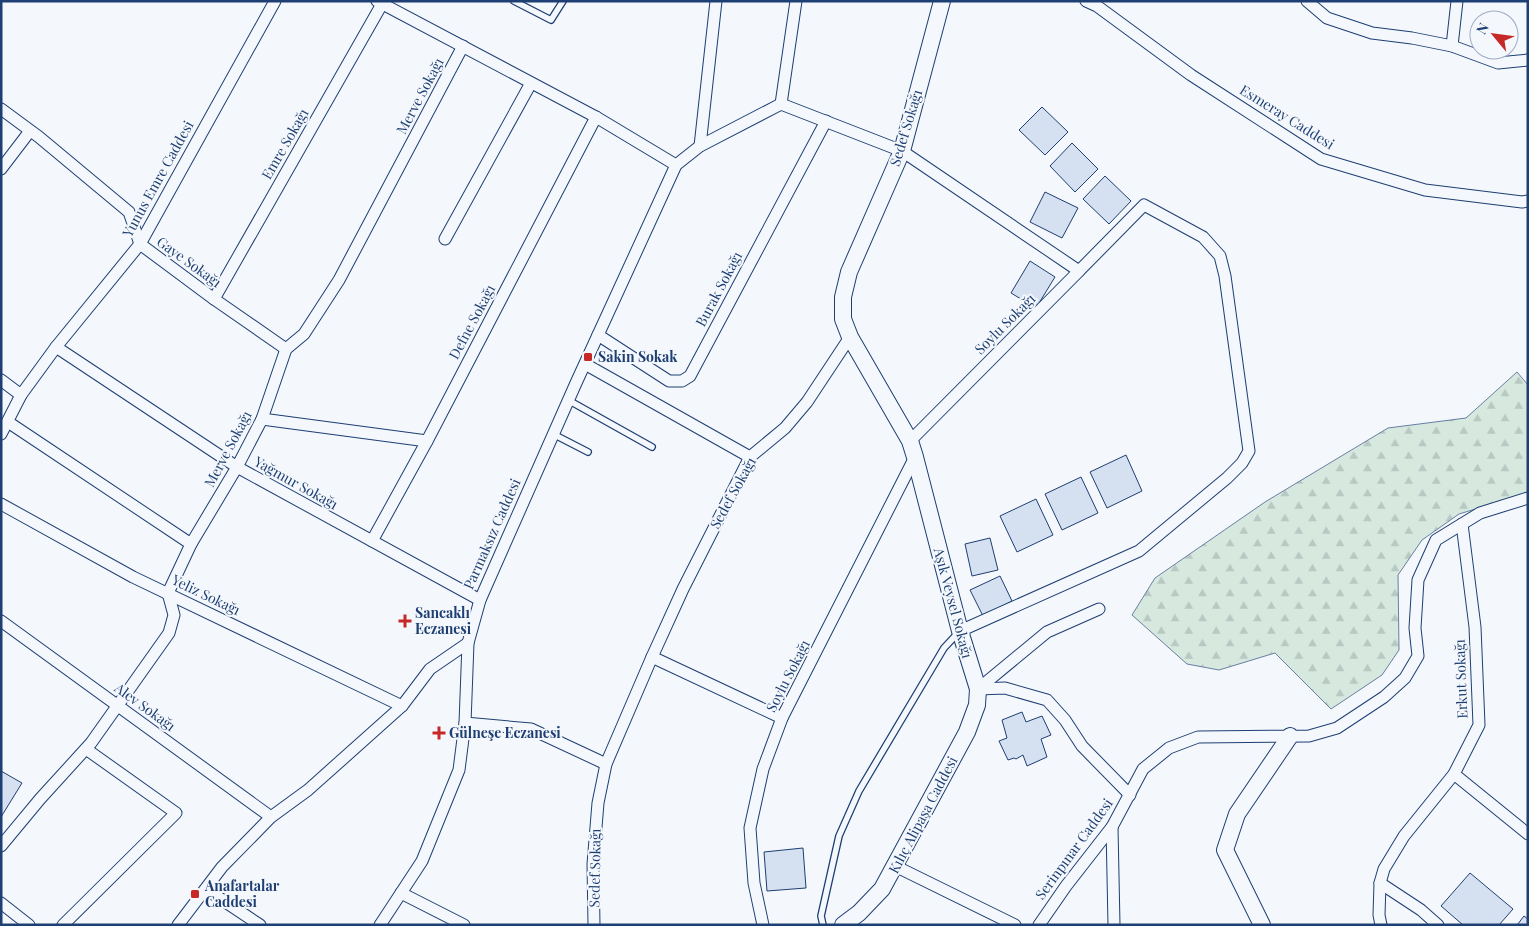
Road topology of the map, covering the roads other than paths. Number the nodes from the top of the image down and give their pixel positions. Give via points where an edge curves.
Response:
1 (275, 1) edge
2 (514, 1) edge
3 (563, 1) edge
4 (716, 1) edge
5 (796, 1) edge
6 (942, 1) edge
7 (1307, 1) edge
8 (1457, 1) edge
9 (379, 3) edge
10 (1096, 3) edge
11 (463, 46) junction
12 (1452, 46) junction
13 (1528, 60) edge
14 (531, 83) junction
15 (781, 104) junction
16 (1, 108) edge
17 (596, 117) junction
18 (826, 122) junction
19 (30, 131) junction
20 (700, 146) junction
21 (902, 151) junction
22 (676, 165) junction
23 (1, 169) edge
24 (1528, 200) edge
25 (444, 239) dead end
26 (140, 244) junction
27 (1079, 272) junction
28 (214, 299) junction
29 (598, 335) junction
30 (850, 337) junction
31 (56, 347) junction
32 (286, 349) junction
33 (585, 364) junction
34 (1, 380) edge
35 (21, 395) junction
36 (568, 400) junction
37 (262, 419) junction
38 (8, 422) junction
39 (1, 434) edge
40 (553, 434) junction
41 (427, 441) junction
42 (910, 441) junction
43 (652, 447) dead end
44 (588, 452) dead end
45 (750, 457) junction
46 (915, 457) junction
47 (237, 467) junction
48 (1528, 498) edge
49 (1, 504) edge
50 (1462, 524) junction
51 (372, 540) junction
52 (191, 544) junction
53 (168, 593) junction
54 (480, 600) junction
55 (1098, 609) dead end
56 (1, 622) edge
57 (960, 631) junction
58 (468, 643) junction
59 (652, 657) junction
60 (978, 689) junction
61 (118, 705) junction
62 (402, 706) junction
63 (782, 718) junction
64 (465, 723) junction
65 (1290, 736) junction
66 (86, 749) junction
67 (606, 764) junction
68 (1454, 774) junction
69 (1130, 795) junction
70 (271, 817) junction
71 (1112, 827) junction
72 (1528, 834) edge
73 (1, 846) edge
74 (895, 866) junction
75 (1380, 883) junction
76 (206, 889) junction
77 (401, 893) junction
78 (1, 903) edge
79 (29, 925) edge
80 (63, 925) edge
81 (178, 925) edge
82 (260, 925) edge
83 (380, 925) edge
84 (464, 925) edge
85 (594, 925) edge
86 (763, 925) edge
87 (823, 925) edge
88 (843, 925) edge
89 (1015, 925) edge
90 (1039, 925) edge
91 (1114, 925) edge
92 (1262, 925) edge
93 (1381, 925) edge
94 (1438, 925) edge

1 - 26 street, Yunus Emre Caddesi
2 - 3 lane via 551,20
4 - 20 street
5 - 15 street
6 - 21 street, Sedef Sokağı
7 - 12 street via 1326,18 1372,33
8 - 12 street
9 - 11 street
9 - 28 street, Emre Sokağı
10 - 24 street, Esmeray Caddesi via 1191,75 1321,159 1425,190 1522,202
11 - 14 street
11 - 32 street, Merve Sokağı via 339,280 304,334
12 - 13 street via 1498,63
14 - 17 street
14 - 25 street
15 - 18 street
15 - 20 street
16 - 19 street, Gaye Sokağı
17 - 22 street
17 - 41 street, Defne Sokağı
18 - 21 street
18 - 29 street, Burak Sokağı via 690,376 682,381 668,381
19 - 23 street
19 - 26 street, Gaye Sokağı via 128,212
20 - 22 street
21 - 27 street
21 - 30 street, Sedef Sokağı via 849,272 843,297 843,319
22 - 29 street, Parmaksız Caddesi
26 - 28 street, Gaye Sokağı
26 - 31 street, Yunus Emre Caddesi
27 - 42 street, Soylu Sokağı
27 - 57 street, Soylu Sokağı via 1144,204 1203,237 1220,256 1225,276 1249,451 1227,478 1139,551
28 - 32 street, Gaye Sokağı
29 - 33 street, Parmaksız Caddesi
30 - 42 street, Aşık Veysel Sokağı
30 - 45 street, Sedef Sokağı via 807,402 785,428
31 - 35 street, Yunus Emre Caddesi
31 - 47 street, Yağmur Sokağı
32 - 37 street, Merve Sokağı
33 - 36 street, Parmaksız Caddesi
33 - 45 street
34 - 35 street
35 - 38 street, Yunus Emre Caddesi
36 - 40 street, Parmaksız Caddesi
36 - 43 lane
37 - 41 street
37 - 47 street, Merve Sokağı
38 - 39 street, Yunus Emre Caddesi
38 - 52 street
40 - 44 lane
40 - 54 street, Parmaksız Caddesi
41 - 51 street, Defne Sokağı
42 - 46 street, Aşık Veysel Sokağı
45 - 59 street, Sedef Sokağı via 682,589
46 - 57 street, Aşık Veysel Sokağı
46 - 63 street, Soylu Sokağı
47 - 51 street, Yağmur Sokağı
47 - 52 street, Merve Sokağı
48 - 50 street, Serinpınar Caddesi via 1480,513
49 - 53 street, Yeliz Sokağı via 132,577
50 - 65 street, Serinpınar Caddesi via 1436,540 1418,580 1415,628 1418,656 1405,678 1384,697 1337,728 1309,736
50 - 68 street, Erkut Sokağı via 1475,627 1478,725
51 - 54 street, Yağmur Sokağı
52 - 53 street, Merve Sokağı
53 - 61 street via 174,616 169,632
53 - 62 street, Yeliz Sokağı
54 - 58 street, Parmaksız Caddesi
55 - 60 street via 1048,632
56 - 61 street, Alev Sokağı
57 - 60 street, Aşık Veysel Sokağı
57 - 87 lane via 944,648 859,790 839,836 821,916
58 - 62 street via 430,669
58 - 64 street, Parmaksız Caddesi
59 - 63 street
59 - 67 street, Sedef Sokağı
60 - 69 street via 1005,688 1047,700 1082,746
60 - 74 street, Kılıç Alipaşa Caddesi via 977,705 967,732
61 - 66 street
61 - 70 street, Alev Sokağı
62 - 70 street via 308,790
63 - 86 street, Soylu Sokağı via 763,769 750,828 754,883
64 - 67 street via 531,729
64 - 77 street, Parmaksız Caddesi via 459,770 422,860
65 - 69 street, Serinpınar Caddesi via 1198,737 1176,745 1143,769
65 - 92 street via 1237,814 1226,850
66 - 73 street
66 - 80 street via 176,813
67 - 85 street, Sedef Sokağı via 593,856
68 - 72 street
68 - 75 street, Erkut Sokağı via 1404,836 1384,869
69 - 71 street, Serinpınar Caddesi
70 - 76 street via 222,867
71 - 90 street, Serinpınar Caddesi
71 - 91 street
74 - 88 street, Kılıç Alipaşa Caddesi via 882,889
74 - 89 street
75 - 93 street, Erkut Sokağı
75 - 94 street
76 - 81 street
76 - 82 street
77 - 83 street, Parmaksız Caddesi
77 - 84 street
78 - 79 street

